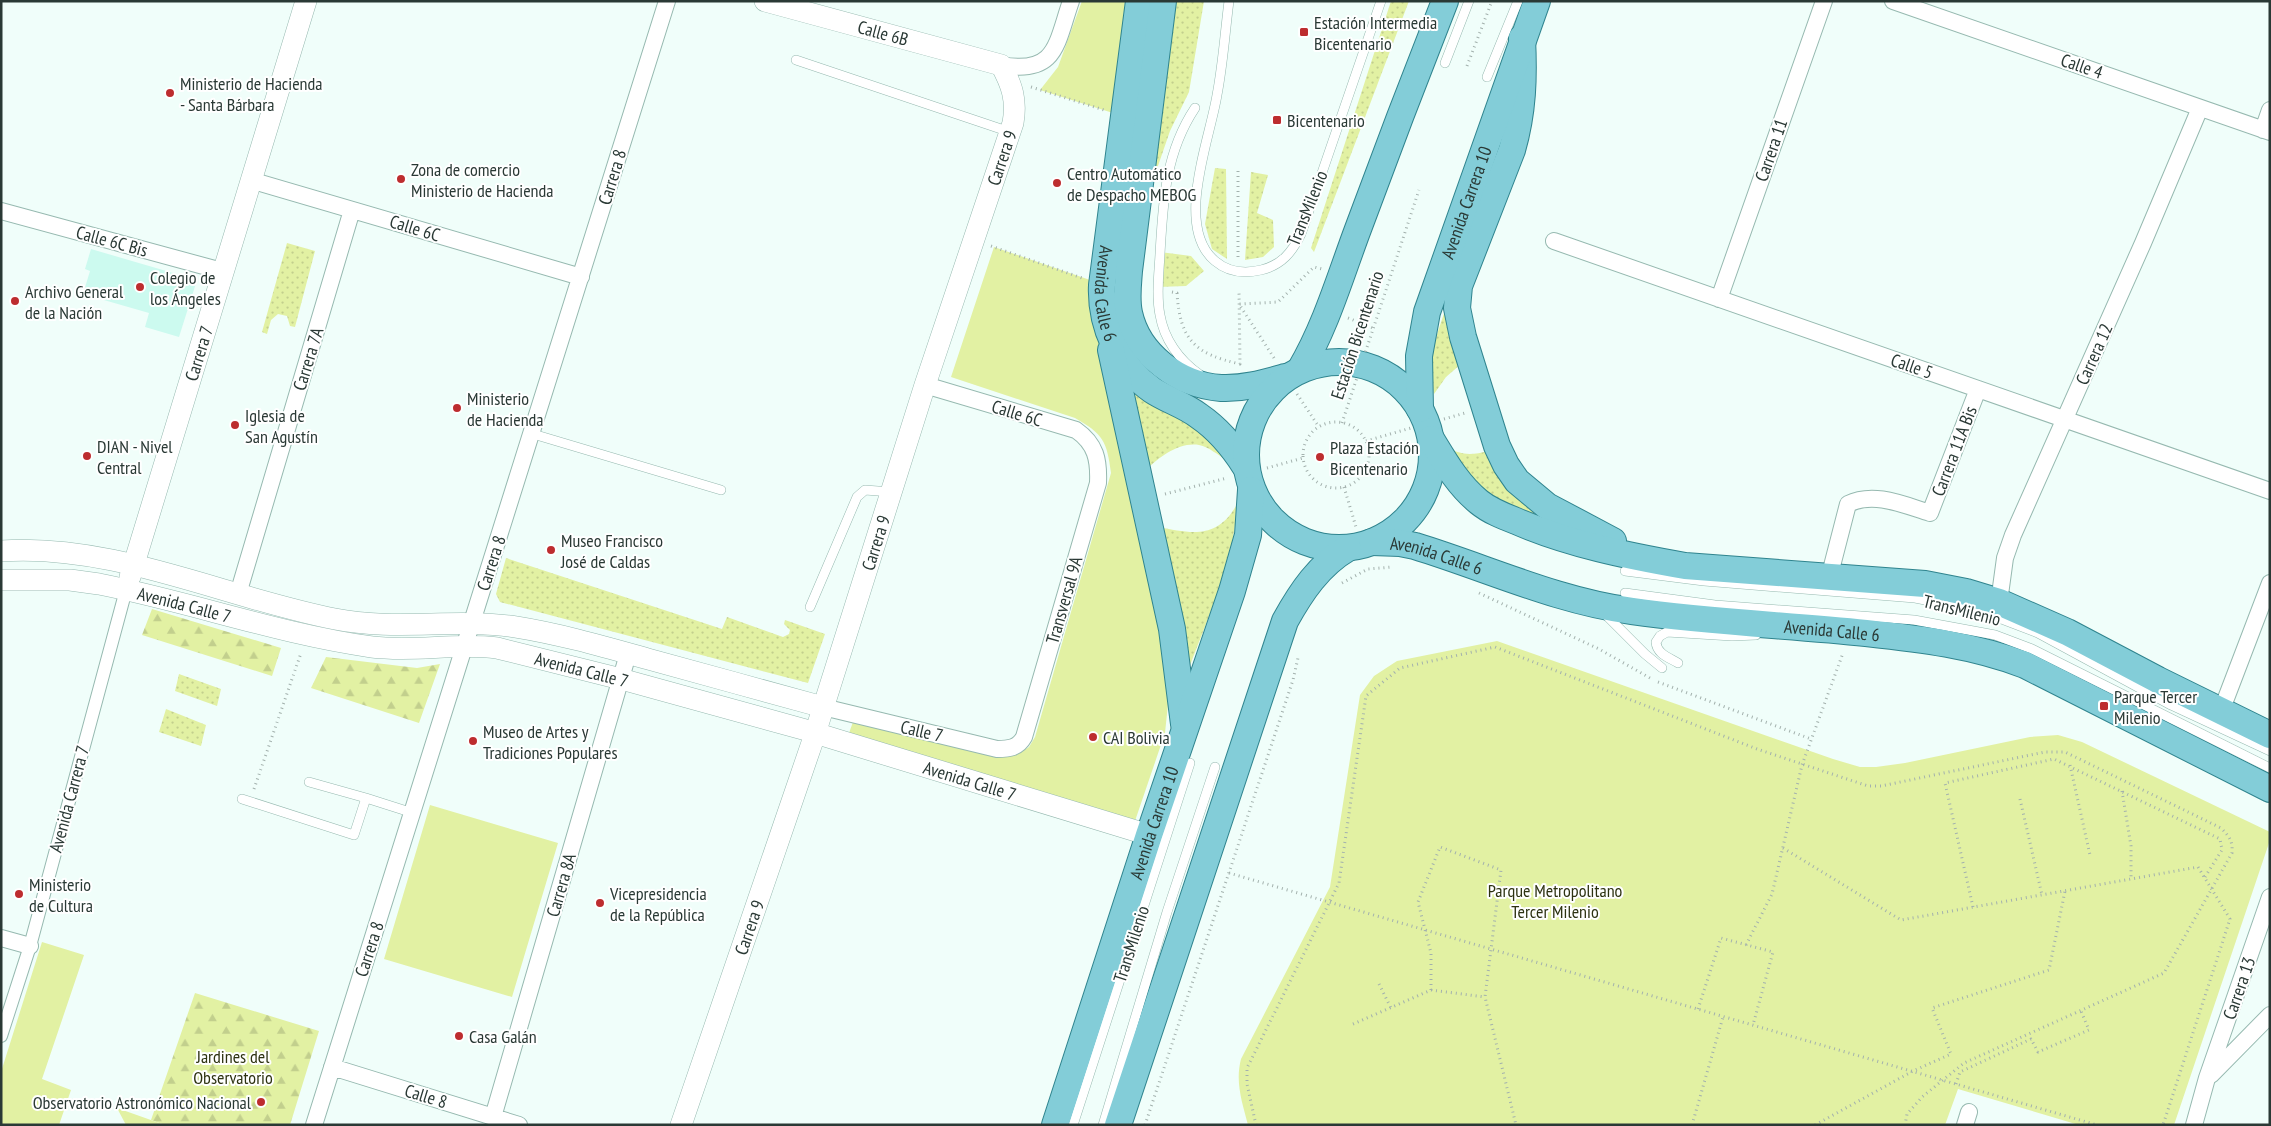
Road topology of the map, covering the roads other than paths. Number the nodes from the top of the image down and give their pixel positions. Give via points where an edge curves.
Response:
1 (306, 1) edge
2 (667, 1) edge
3 (765, 1) edge
4 (1071, 1) edge
5 (1139, 1) edge
6 (1163, 1) edge
7 (1229, 1) edge
8 (1382, 1) edge
9 (1445, 1) edge
10 (1469, 1) edge
11 (1518, 1) edge
12 (1537, 1) edge
13 (1824, 1) edge
14 (1893, 1) edge
15 (1522, 38) junction
16 (796, 60) dead end
17 (1445, 63) dead end
18 (1005, 73) junction
19 (1488, 77) dead end
20 (1194, 108) dead end
21 (2200, 108) junction
22 (2270, 110) edge
23 (2266, 131) edge
24 (1010, 132) junction
25 (250, 180) junction
26 (1, 210) edge
27 (352, 210) junction
28 (1554, 241) dead end
29 (222, 272) junction
30 (581, 278) junction
31 (1719, 299) junction
32 (1106, 326) junction
33 (1285, 369) junction
34 (925, 385) junction
35 (1220, 388) junction
36 (1978, 389) junction
37 (2066, 419) junction
38 (1421, 425) junction
39 (532, 434) junction
40 (1097, 457) joint
41 (1248, 475) junction
42 (721, 490) dead end
43 (2270, 491) edge
44 (891, 492) junction
45 (1359, 540) junction
46 (1, 551) edge
47 (1649, 560) junction
48 (133, 566) junction
49 (1832, 566) dead end
50 (1625, 571) dead end
51 (1, 580) edge
52 (2270, 583) edge
53 (126, 590) junction
54 (1624, 593) dead end
55 (238, 594) junction
56 (1999, 602) junction
57 (1596, 605) junction
58 (810, 607) dead end
59 (473, 622) junction
60 (1797, 627) junction
61 (465, 646) junction
62 (628, 654) junction
63 (1678, 663) dead end
64 (1662, 668) dead end
65 (621, 679) junction
66 (823, 707) junction
67 (2214, 708) junction
68 (810, 731) junction
69 (1184, 734) junction
70 (2270, 735) edge
71 (1021, 742) joint
72 (2270, 751) edge
73 (1190, 763) dead end
74 (1214, 767) dead end
75 (2270, 768) edge
76 (309, 782) dead end
77 (2270, 790) edge
78 (366, 798) junction
79 (246, 800) road end
80 (412, 813) junction
81 (1149, 835) junction
82 (2270, 897) edge
83 (1, 938) edge
84 (30, 946) junction
85 (2270, 1015) edge
86 (1, 1036) edge
87 (332, 1067) junction
88 (2207, 1078) junction
89 (493, 1117) junction
90 (314, 1125) edge
91 (519, 1125) edge
92 (681, 1125) edge
93 (1055, 1125) edge
94 (1073, 1125) edge
95 (1103, 1125) edge
96 (1118, 1125) edge
97 (2194, 1125) edge

1 - 25 street, Carrera 7
2 - 30 street, Carrera 8
3 - 18 street, Calle 6B
4 - 18 street via 1049,58 1040,64
5 - 32 main road, Avenida Calle 6 via 1102,285
6 - 35 main road, Avenida Calle 6 via 1129,271 1129,313 1142,344 1157,361 1198,384
7 - 8 lane, TransMilenio via 1218,95 1199,180 1195,218 1200,243 1209,256 1235,272 1251,273 1275,266 1294,248 1301,234
9 - 33 main road via 1314,347
10 - 17 lane
11 - 19 lane
12 - 15 main road, Avenida Carrera 10
13 - 31 street, Carrera 11
14 - 21 street, Calle 4
15 - 38 main road, Avenida Carrera 10 via 1427,312 1419,356
15 - 47 main road via 1523,100 1518,128 1456,297 1463,337 1497,446 1517,481 1547,506
16 - 24 lane
18 - 24 street, Carrera 9 via 1016,108
20 - 35 lane via 1184,126 1163,191 1158,286 1160,315 1168,340 1182,360
21 - 23 street, Calle 4
21 - 37 street, Carrera 12
22 - 23 street
24 - 34 street, Carrera 9
25 - 27 street, Calle 6C
25 - 29 street, Carrera 7
26 - 29 street, Calle 6C Bis
27 - 30 street, Calle 6C
27 - 55 street, Carrera 7A
28 - 31 street, Calle 5
29 - 48 street, Carrera 7
30 - 39 street, Carrera 8
31 - 36 street, Calle 5
32 - 41 main road, Avenida Calle 6 via 1137,378 1151,390 1209,423 1226,440
32 - 69 main road via 1172,629
33 - 35 main road, Avenida Calle 6 via 1258,385
33 - 38 main road, Avenida Calle 6 via 1346,362 1389,376 1407,390
33 - 41 main road, Avenida Carrera 10 via 1259,405 1247,434
34 - 40 street, Calle 6C via 1076,430 1087,438
34 - 44 street, Carrera 9
36 - 37 street, Calle 5
36 - 49 street, Carrera 11A Bis via 1930,513 1883,499 1856,500 1848,504
37 - 43 street, Calle 5
37 - 56 street, Carrera 12 via 2005,558
38 - 45 main road, Avenida Carrera 10 via 1432,457 1430,476 1416,509 1389,534
38 - 47 main road via 1458,482 1480,504 1559,538
39 - 42 lane
39 - 59 street, Carrera 8
40 - 71 street, Transversal 9A via 1098,483
41 - 45 main road, Avenida Calle 6 via 1260,507 1273,523 1290,535 1308,544 1328,548
41 - 69 main road, Avenida Carrera 10 via 1250,519 1243,555
44 - 58 lane via 865,490 857,497
44 - 66 street, Carrera 9
45 - 57 main road, Avenida Calle 6 via 1415,546
45 - 96 main road via 1320,570 1284,621
46 - 48 street, Avenida Calle 7 via 56,551
47 - 56 main road via 1685,566 1925,584
48 - 53 street, Carrera 7
48 - 55 street, Avenida Calle 7
50 - 72 lane, TransMilenio via 1914,598 1984,613 2038,633 2170,705
51 - 53 street, Avenida Calle 7 via 70,580
52 - 67 street via 2225,701
53 - 61 street, Avenida Calle 7 via 307,636 396,649
53 - 84 street, Avenida Carrera 7
54 - 75 lane, TransMilenio via 1715,605 1914,620 1995,635 2032,649
55 - 59 street, Avenida Calle 7 via 356,623
56 - 67 main road via 2067,632
57 - 60 main road, Avenida Calle 6 via 1687,618
57 - 64 lane
59 - 61 street, Carrera 8
59 - 62 street, Avenida Calle 7 via 535,630
60 - 63 lane via 1750,636 1667,632 1660,636 1656,648
60 - 77 main road, Avenida Calle 6 via 1953,644 2004,657
61 - 65 street, Avenida Calle 7 via 509,650
61 - 80 street, Carrera 8
62 - 65 street, Carrera 8A
62 - 66 street, Avenida Calle 7
65 - 68 street, Avenida Calle 7
65 - 89 street, Carrera 8A
66 - 68 street, Carrera 9
66 - 71 street, Calle 7 via 997,749 1014,747
67 - 70 main road
68 - 81 street, Avenida Calle 7
68 - 92 street, Carrera 9
69 - 81 main road, Avenida Carrera 10
73 - 94 lane, TransMilenio
74 - 95 lane, TransMilenio
76 - 78 lane
78 - 79 lane via 354,835
78 - 80 lane
80 - 87 street, Carrera 8
81 - 93 main road, Avenida Carrera 10
82 - 88 street, Carrera 13
83 - 84 street
84 - 86 street, Avenida Carrera 7
85 - 88 street, Carrera 13
87 - 89 street, Calle 8
87 - 90 street, Carrera 8
88 - 97 street, Carrera 13
89 - 91 street, Calle 8

